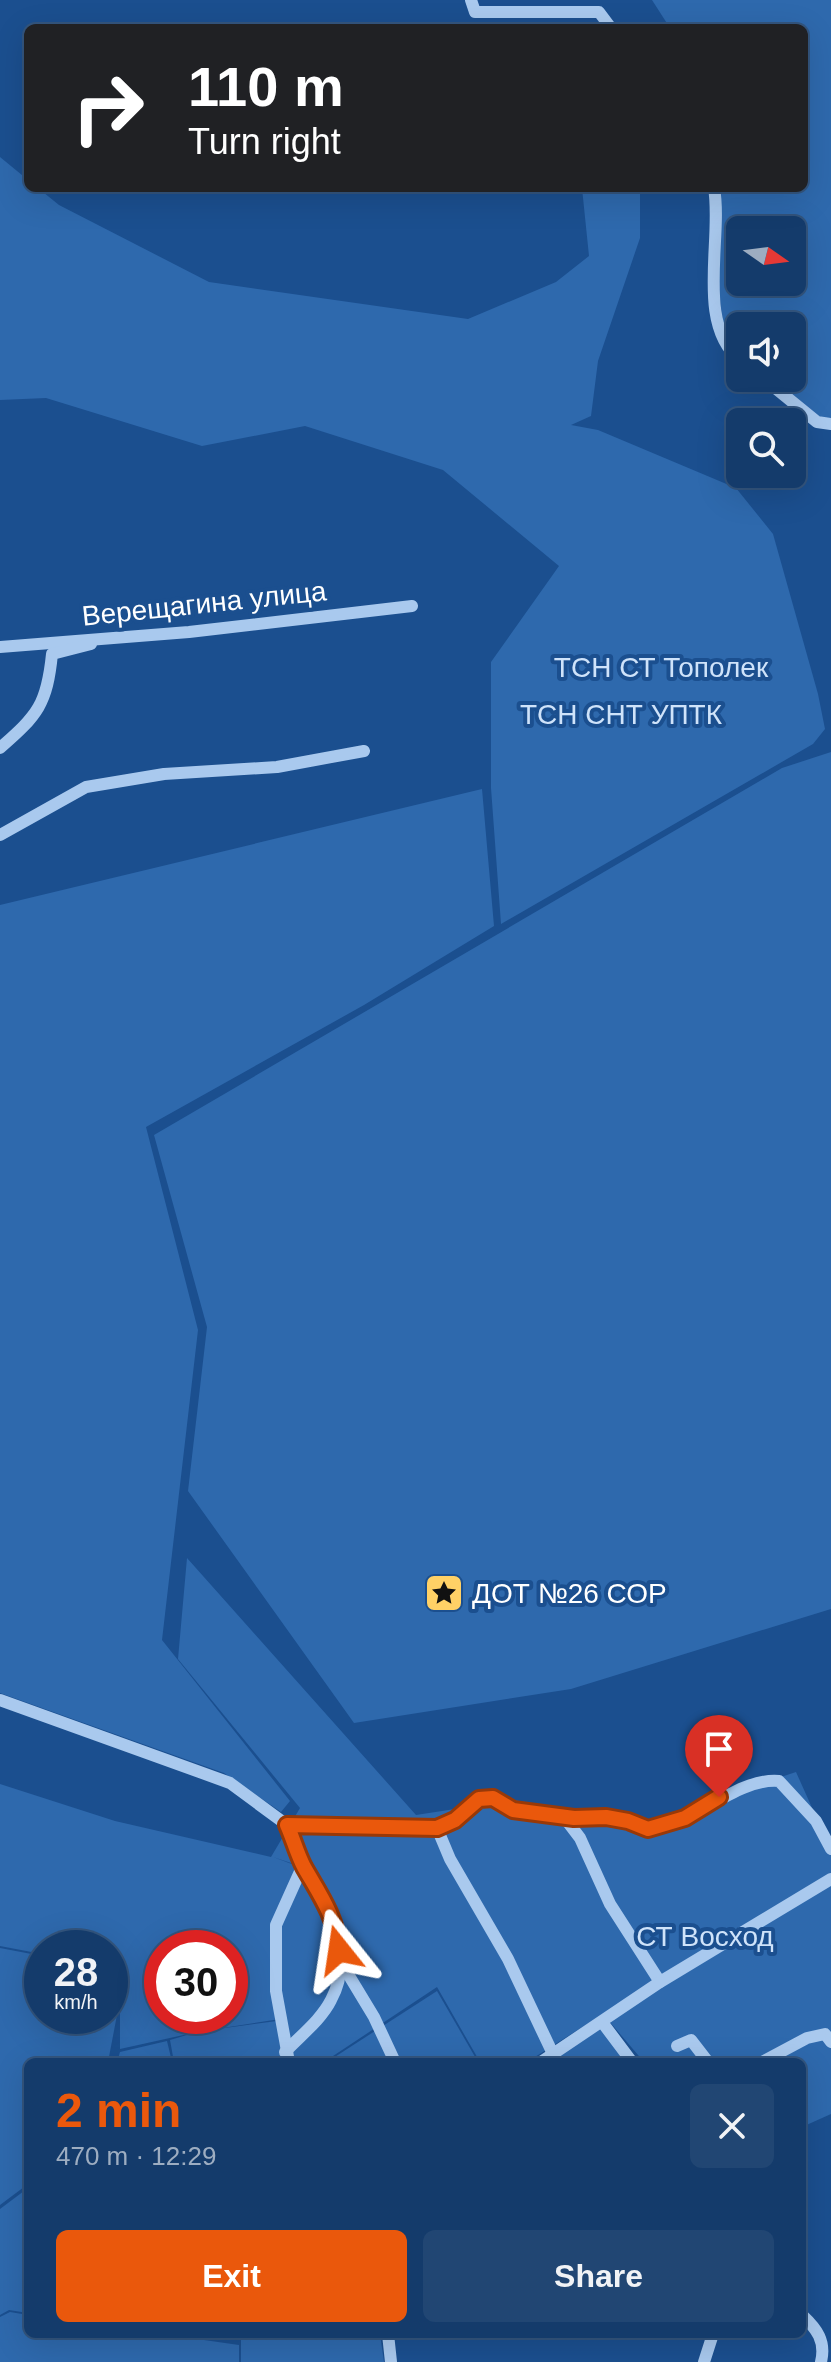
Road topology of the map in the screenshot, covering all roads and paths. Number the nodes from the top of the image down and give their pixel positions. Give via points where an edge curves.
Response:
1 (471, 0) edge
2 (576, 6) edge
3 (595, 6) edge
4 (608, 24) edge
5 (714, 192) edge
6 (726, 344) edge
7 (780, 392) edge
8 (831, 424) edge
9 (412, 606) dead end
10 (127, 636) junction
11 (0, 647) edge
12 (0, 748) edge
13 (364, 751) dead end
14 (0, 835) edge
15 (0, 1700) edge
16 (564, 1817) junction
17 (287, 1825) junction
18 (437, 1828) junction
19 (831, 1849) edge
20 (303, 1865) junction
21 (831, 1879) edge
22 (342, 1970) junction
23 (660, 1982) junction
24 (602, 2022) junction
25 (831, 2042) edge
26 (677, 2046) dead end
27 (553, 2054) junction
28 (287, 2057) edge
29 (393, 2058) edge
30 (547, 2058) edge
31 (629, 2058) edge
32 (705, 2058) edge
33 (770, 2058) edge
34 (806, 2318) edge
35 (388, 2338) edge
36 (712, 2338) edge
37 (391, 2362) edge
38 (704, 2362) edge
39 (821, 2362) edge

1 - 2 street via 475,12
2 - 3 street
3 - 4 street
5 - 6 street via 714,294
7 - 8 street via 817,422
9 - 10 street, Верещагина улица
10 - 11 street, Верещагина улица
10 - 12 street via 52,654 42,704
13 - 14 street via 277,767 164,774 86,787
15 - 17 street via 230,1783
16 - 18 street via 479,1799
16 - 19 street via 606,1817 648,1829 685,1818 765,1779 779,1781 816,1821
16 - 23 street
17 - 18 street
17 - 20 street
18 - 27 street
20 - 22 street via 337,1930
20 - 28 street via 276,1925 276,1991
21 - 23 street
22 - 28 street via 333,1999
22 - 29 street via 374,2017
23 - 24 street
24 - 27 street
24 - 31 street
25 - 33 street via 825,2034 807,2038
26 - 32 street via 691,2040
27 - 30 street
34 - 39 street via 818,2329
35 - 37 street
36 - 38 street

